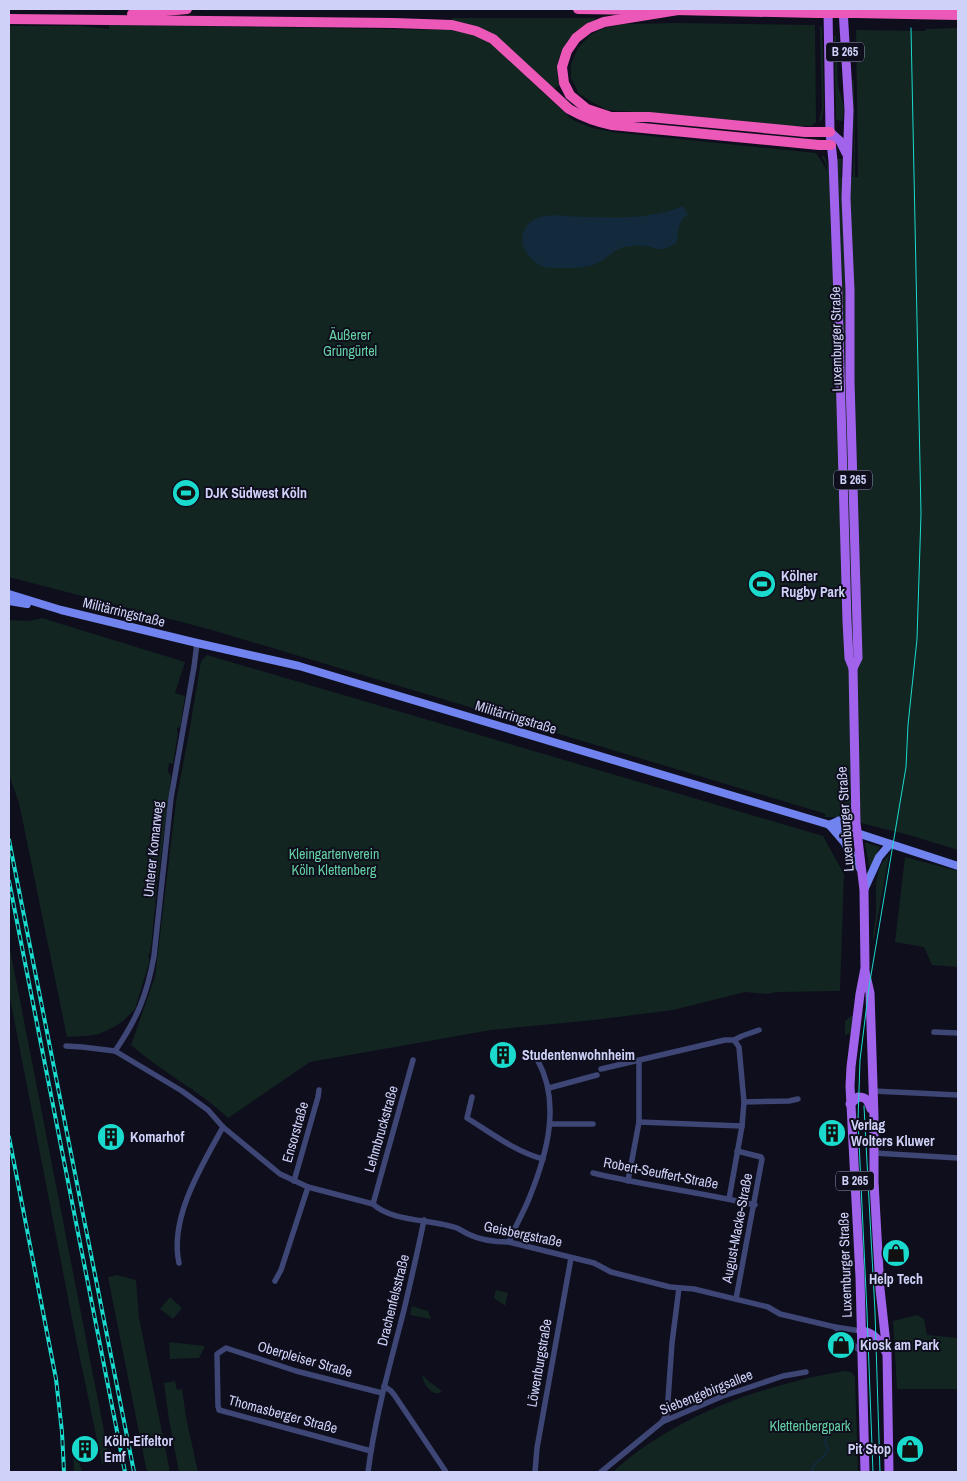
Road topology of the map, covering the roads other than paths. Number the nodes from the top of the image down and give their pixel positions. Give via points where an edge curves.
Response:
1 (187, 9) edge
2 (578, 9) edge
3 (828, 9) edge
4 (843, 9) edge
5 (678, 10) junction
6 (958, 15) edge
7 (9, 19) edge
8 (81, 19) junction
9 (849, 130) junction
10 (830, 132) junction
11 (836, 143) junction
12 (847, 158) junction
13 (9, 594) edge
14 (9, 601) edge
15 (61, 610) junction
16 (197, 643) junction
17 (853, 668) junction
18 (856, 804) junction
19 (829, 825) junction
20 (857, 833) junction
21 (890, 844) junction
22 (958, 866) edge
23 (862, 872) junction
24 (864, 890) junction
25 (865, 968) junction
26 (758, 1030) dead end
27 (934, 1032) dead end
28 (958, 1033) edge
29 (734, 1040) junction
30 (66, 1046) dead end
31 (115, 1051) junction
32 (413, 1060) dead end
33 (639, 1060) junction
34 (538, 1061) dead end
35 (601, 1069) dead end
36 (598, 1075) dead end
37 (549, 1088) junction
38 (319, 1090) dead end
39 (873, 1091) junction
40 (958, 1095) edge
41 (472, 1097) dead end
42 (798, 1099) dead end
43 (744, 1102) junction
44 (850, 1104) junction
45 (874, 1116) junction
46 (639, 1122) junction
47 (550, 1124) junction
48 (593, 1124) dead end
49 (742, 1126) junction
50 (223, 1127) junction
51 (737, 1151) junction
52 (874, 1153) junction
53 (958, 1158) edge
54 (543, 1159) junction
55 (593, 1173) dead end
56 (628, 1181) junction
57 (294, 1182) junction
58 (308, 1187) junction
59 (729, 1199) junction
60 (372, 1204) junction
61 (754, 1205) junction
62 (424, 1220) junction
63 (509, 1242) junction
64 (571, 1258) junction
65 (179, 1262) dead end
66 (274, 1281) dead end
67 (679, 1288) junction
68 (736, 1299) junction
69 (883, 1316) junction
70 (835, 1327) junction
71 (864, 1331) junction
72 (221, 1350) joint
73 (862, 1352) junction
74 (887, 1353) junction
75 (806, 1372) dead end
76 (384, 1386) junction
77 (382, 1393) junction
78 (662, 1422) junction
79 (371, 1451) junction
80 (368, 1472) edge
81 (446, 1472) edge
82 (534, 1472) edge
83 (601, 1472) edge
84 (865, 1472) edge
85 (889, 1472) edge

1 - 8 highway
2 - 5 highway
3 - 10 main road, Luxemburger Straße / B 265
4 - 9 main road, Luxemburger Straße / B 265
5 - 6 highway, bridge
5 - 10 highway via 604,22 576,38 562,67 570,95 587,109 612,117 649,117
7 - 8 highway
8 - 11 highway via 452,25 493,39 570,109 597,122 819,145
9 - 11 main road
9 - 12 main road, Luxemburger Straße / B 265
10 - 11 main road, Luxemburger Straße / B 265
11 - 12 main road via 844,147
11 - 17 main road, Luxemburger Straße / B 265 via 849,658
12 - 17 main road, Luxemburger Straße / B 265 via 858,658
13 - 15 main road, Militärringstraße
14 - 15 main road, Militärringstraße
15 - 16 main road, Militärringstraße
16 - 19 main road, Militärringstraße via 299,666
16 - 31 street, Unterer Komarweg via 171,798 151,976 139,1011
17 - 18 main road, Luxemburger Straße / B 265
18 - 19 main road via 844,818
18 - 20 main road, Luxemburger Straße / B 265
19 - 20 main road, Militärringstraße
19 - 23 main road via 844,842
20 - 21 main road, Militärringstraße
20 - 23 main road, Luxemburger Straße / B 265
21 - 22 main road, Militärringstraße
21 - 24 main road via 879,857
23 - 24 main road, Luxemburger Straße / B 265
24 - 25 main road, Luxemburger Straße / B 265
25 - 39 main road, Luxemburger Straße / B 265 via 870,993
25 - 44 main road, Luxemburger Straße / B 265 via 851,1067
26 - 29 street
27 - 28 street
29 - 33 street
29 - 43 street, August-Macke-Straße via 739,1047
30 - 31 street
31 - 50 street, Geisbergstraße via 182,1090 208,1110
32 - 60 street, Lehmbruckstraße
33 - 35 street
33 - 46 street
34 - 37 street
36 - 37 street
37 - 47 street
38 - 57 street, Ensorstraße
39 - 40 street
39 - 45 main road, Luxemburger Straße / B 265
41 - 54 street via 467,1118 519,1149
42 - 43 street
43 - 49 street, August-Macke-Straße
44 - 45 main road via 858,1096 868,1099
44 - 71 main road, Luxemburger Straße / B 265
45 - 52 main road, Luxemburger Straße / B 265
46 - 49 street
46 - 56 street
47 - 48 street
47 - 54 street
49 - 51 street, August-Macke-Straße
50 - 57 street, Geisbergstraße
50 - 65 street via 179,1223 176,1240
51 - 59 street, August-Macke-Straße
51 - 61 street, August-Macke-Straße via 762,1159
52 - 53 street
52 - 69 main road, Luxemburger Straße / B 265
54 - 63 street
55 - 56 street, Robert-Seuffert-Straße
56 - 59 street, Robert-Seuffert-Straße
57 - 58 street, Geisbergstraße
58 - 60 street, Geisbergstraße
58 - 66 street via 281,1270
59 - 61 street, Robert-Seuffert-Straße
60 - 62 street, Geisbergstraße via 380,1211
61 - 68 street, August-Macke-Straße
62 - 63 street, Geisbergstraße via 496,1242
62 - 76 street, Drachenfelsstraße
63 - 64 street, Geisbergstraße
64 - 67 street, Geisbergstraße via 594,1263 611,1272
64 - 82 street, Löwenburgstraße
67 - 68 street, Geisbergstraße
67 - 78 street via 667,1414
68 - 70 street, Geisbergstraße
69 - 71 main road via 879,1325
69 - 74 main road, Luxemburger Straße / B 265
70 - 71 street, Geisbergstraße
70 - 73 street, Geisbergstraße
71 - 73 main road, Luxemburger Straße / B 265
71 - 74 main road via 879,1341
72 - 77 street, Oberpleiser Straße via 226,1348 296,1371
72 - 79 street, Thomasberger Straße via 217,1354 219,1410
73 - 84 main road, Luxemburger Straße / B 265
74 - 85 main road, Luxemburger Straße / B 265
75 - 78 street, Siebengebirgsallee via 783,1376 723,1396
76 - 77 street, Drachenfelsstraße
76 - 81 street via 391,1390
77 - 79 street, Drachenfelsstraße
78 - 83 street, Siebengebirgsallee
79 - 80 street, Drachenfelsstraße

